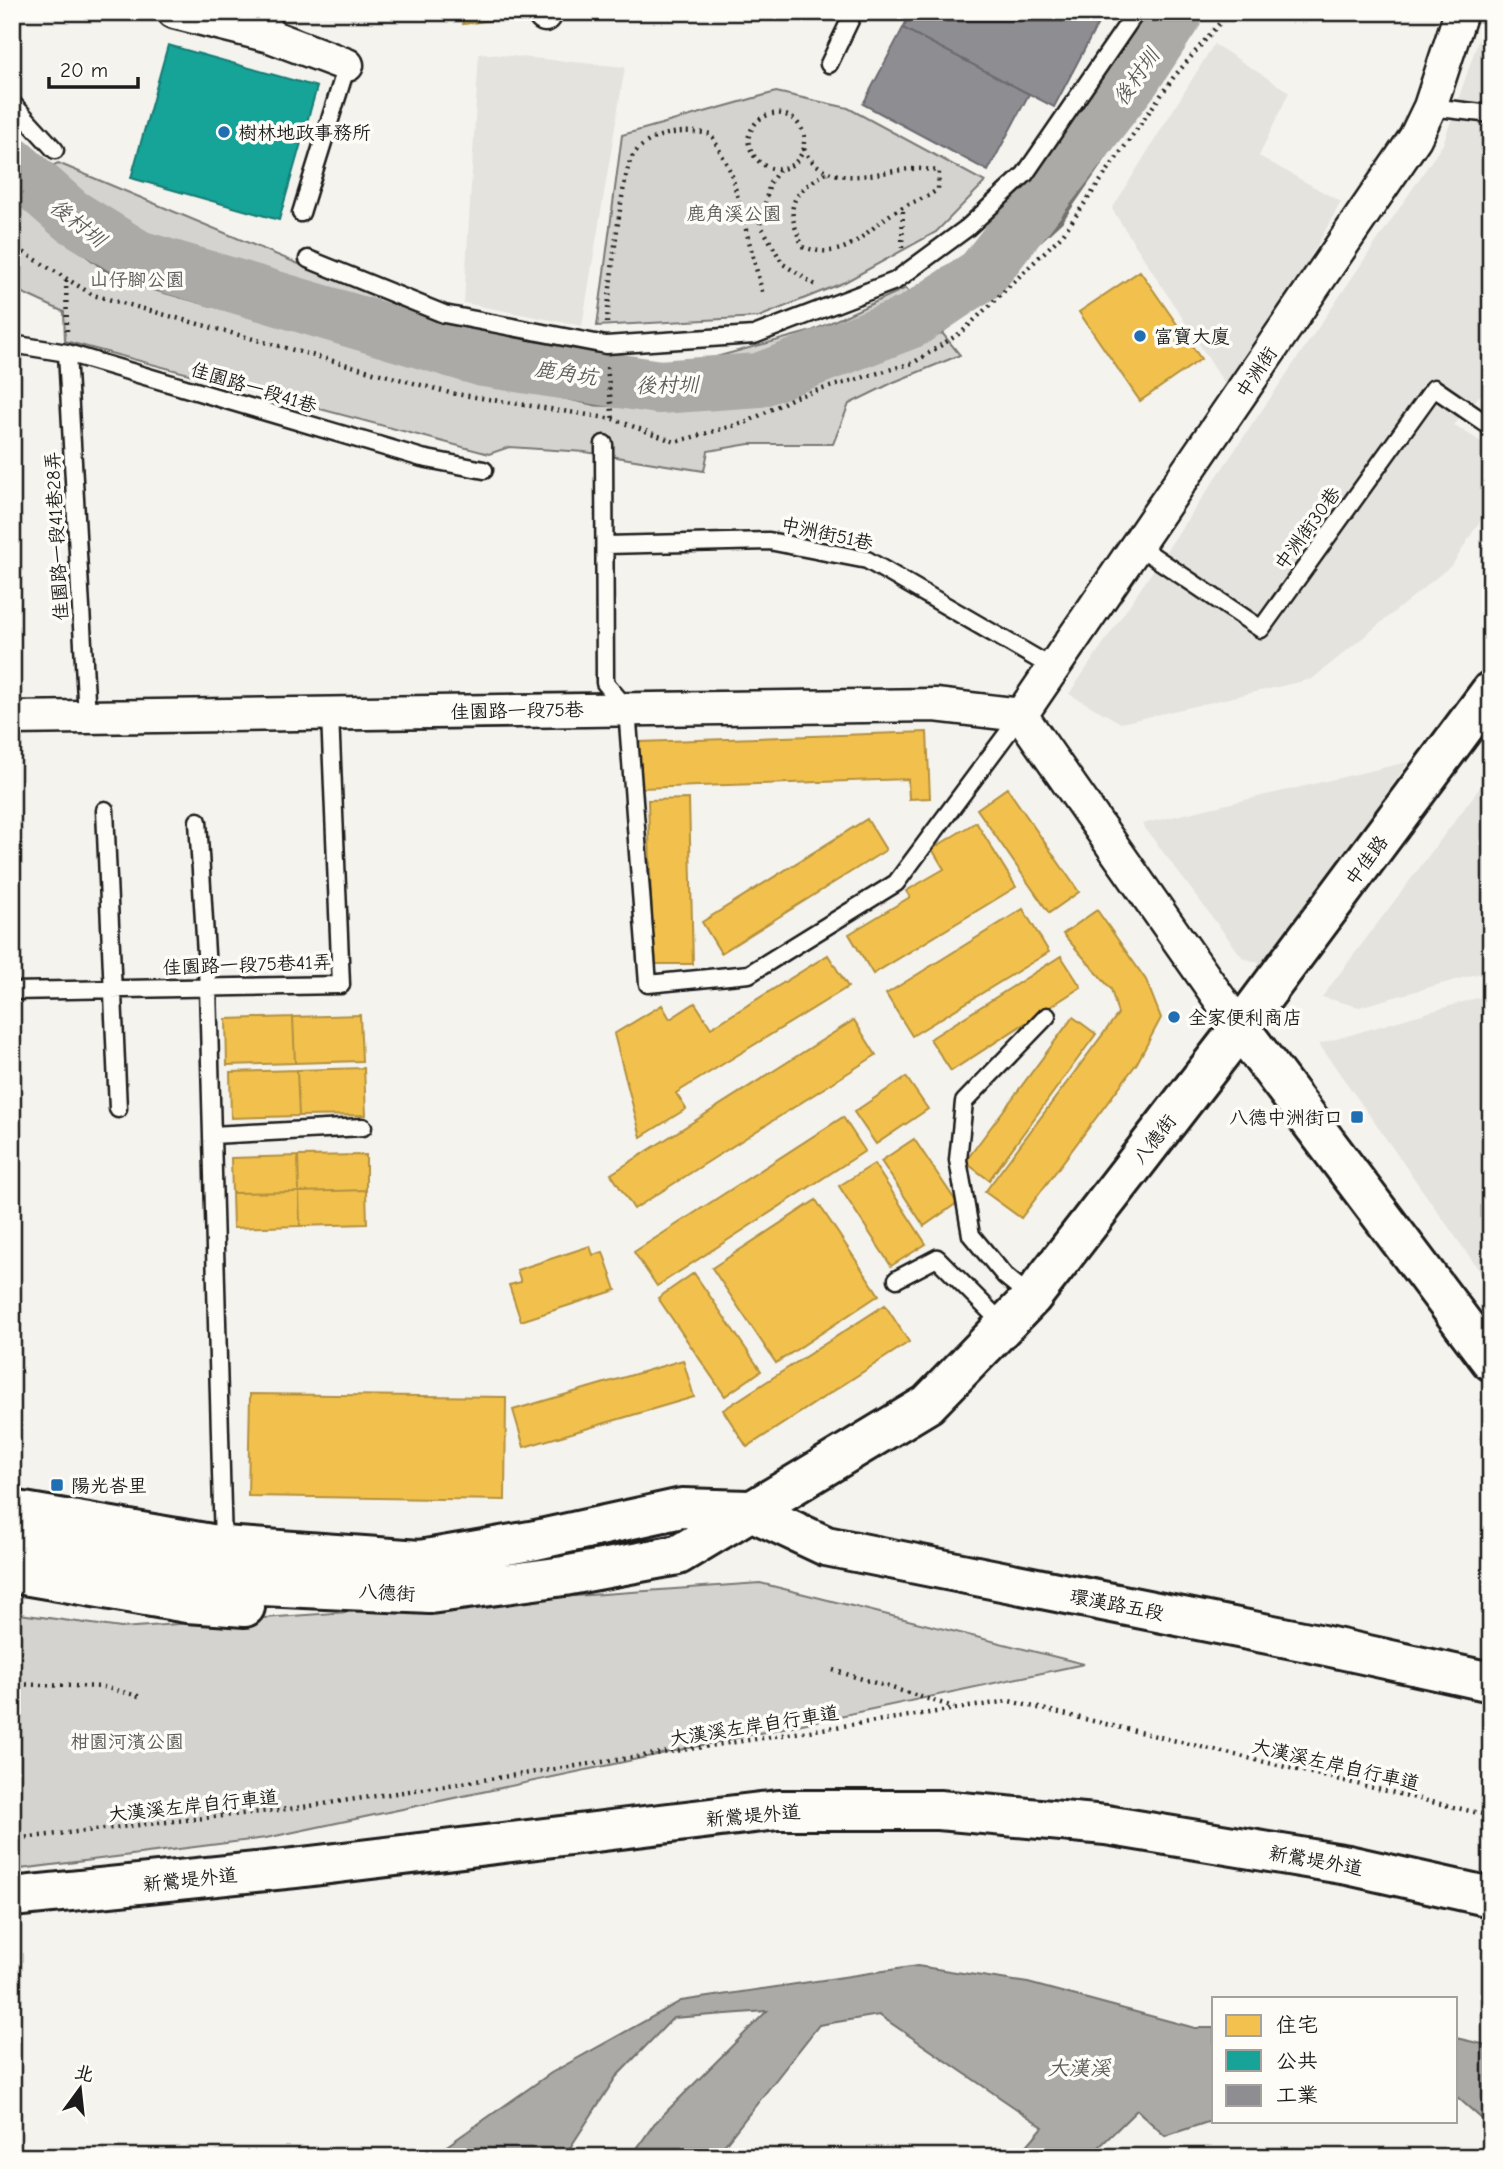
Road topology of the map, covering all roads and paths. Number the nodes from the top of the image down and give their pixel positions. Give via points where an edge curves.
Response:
1 (174, 12) edge
2 (854, 12) edge
3 (1136, 12) edge
4 (1229, 12) edge
5 (1461, 12) edge
6 (271, 24) edge
7 (829, 64) dead end
8 (347, 65) joint
9 (12, 103) edge
10 (1430, 107) junction
11 (1491, 114) edge
12 (804, 148) junction
13 (55, 150) dead end
14 (779, 170) junction
15 (828, 172) junction
16 (903, 206) junction
17 (301, 213) dead end
18 (12, 245) edge
19 (901, 256) dead end
20 (308, 259) dead end
21 (66, 279) junction
22 (817, 286) dead end
23 (763, 295) dead end
24 (607, 317) dead end
25 (12, 344) edge
26 (67, 353) junction
27 (606, 358) dead end
28 (613, 419) junction
29 (1491, 427) edge
30 (604, 444) dead end
31 (484, 470) dead end
32 (606, 545) junction
33 (1138, 546) junction
34 (1054, 668) junction
35 (1491, 691) edge
36 (627, 709) junction
37 (330, 714) junction
38 (1021, 715) junction
39 (87, 717) junction
40 (12, 718) edge
41 (105, 810) dead end
42 (198, 821) dead end
43 (208, 987) junction
44 (113, 989) junction
45 (12, 991) edge
46 (1046, 1016) dead end
47 (1240, 1028) junction
48 (118, 1109) dead end
49 (363, 1127) dead end
50 (212, 1135) junction
51 (897, 1279) dead end
52 (1032, 1297) junction
53 (1005, 1326) junction
54 (1491, 1361) edge
55 (12, 1510) edge
56 (748, 1510) junction
57 (12, 1545) edge
58 (223, 1546) junction
59 (12, 1573) edge
60 (430, 1594) junction
61 (833, 1670) dead end
62 (1491, 1682) edge
63 (12, 1684) edge
64 (142, 1697) dead end
65 (958, 1708) junction
66 (223, 1798) dead end
67 (224, 1815) junction
68 (1491, 1816) edge
69 (12, 1839) edge
70 (12, 1897) edge
71 (1491, 1897) edge

1 - 6 street
2 - 7 lane
3 - 20 lane via 1025,174 967,228 895,281 754,335 607,345 444,314
4 - 28 path via 1173,78 1063,234 962,332 913,363 795,397 747,422 675,442
5 - 10 street, 中洲街
6 - 8 street
8 - 17 lane
9 - 13 lane
10 - 11 lane
10 - 33 street, 中洲街 via 1415,138
12 - 14 path via 795,163
12 - 14 path via 803,131 792,118 774,113 757,121 748,139 749,149 760,165
12 - 15 path via 813,163
14 - 22 path via 770,183 760,224 783,264
15 - 16 path via 858,175 927,168 939,172 938,189 926,199
15 - 16 path via 802,187 792,206 803,247 822,253 849,248
16 - 19 path
18 - 21 path
21 - 26 path
21 - 28 path via 93,295 450,393
23 - 24 path via 731,172 711,134 689,130 654,138 632,157 620,211
25 - 26 lane, 佳園路一段41巷
26 - 31 lane, 佳園路一段41巷 via 422,458
26 - 39 lane, 佳園路一段41巷28弄
27 - 28 path
29 - 33 lane, 中洲街30巷 via 1434,388 1261,629
30 - 32 lane
32 - 34 lane, 中洲街51巷 via 769,541 867,560
32 - 36 lane via 605,683
33 - 34 street, 中洲街
34 - 38 street, 中洲街
35 - 47 street, 中佳路
36 - 37 street, 佳園路一段75巷
36 - 38 street, 佳園路一段75巷 via 935,705
36 - 38 lane via 648,984 749,974 896,883
37 - 39 street, 佳園路一段75巷
37 - 43 lane, 佳園路一段75巷41弄 via 341,985
38 - 47 street
39 - 40 street, 佳園路一段75巷
41 - 44 lane
42 - 43 lane
43 - 44 lane, 佳園路一段75巷41弄
43 - 50 lane
44 - 45 lane, 佳園路一段75巷41弄
44 - 48 lane
46 - 52 lane via 964,1102 958,1160 971,1235 1005,1276
47 - 52 street, 八德街
47 - 54 street
49 - 50 lane
50 - 58 lane
51 - 53 lane via 937,1258
52 - 53 street, 八德街
53 - 56 street, 八德街 via 928,1404
55 - 58 street, 八德街
56 - 58 street, 八德街 via 681,1508 536,1541 420,1560
56 - 60 street, 八德街 via 678,1555
56 - 62 street, 環漢路五段 via 826,1546
57 - 60 street, 八德街 via 243,1584
59 - 60 street via 187,1603 312,1612
61 - 65 path
63 - 64 path via 103,1688
65 - 67 path, 大漢溪左岸自行車道
65 - 68 path, 大漢溪左岸自行車道 via 1009,1701
66 - 67 path
67 - 69 path, 大漢溪左岸自行車道
70 - 71 street, 新鶯堤外道 via 778,1810 939,1810 1119,1827 1348,1865

